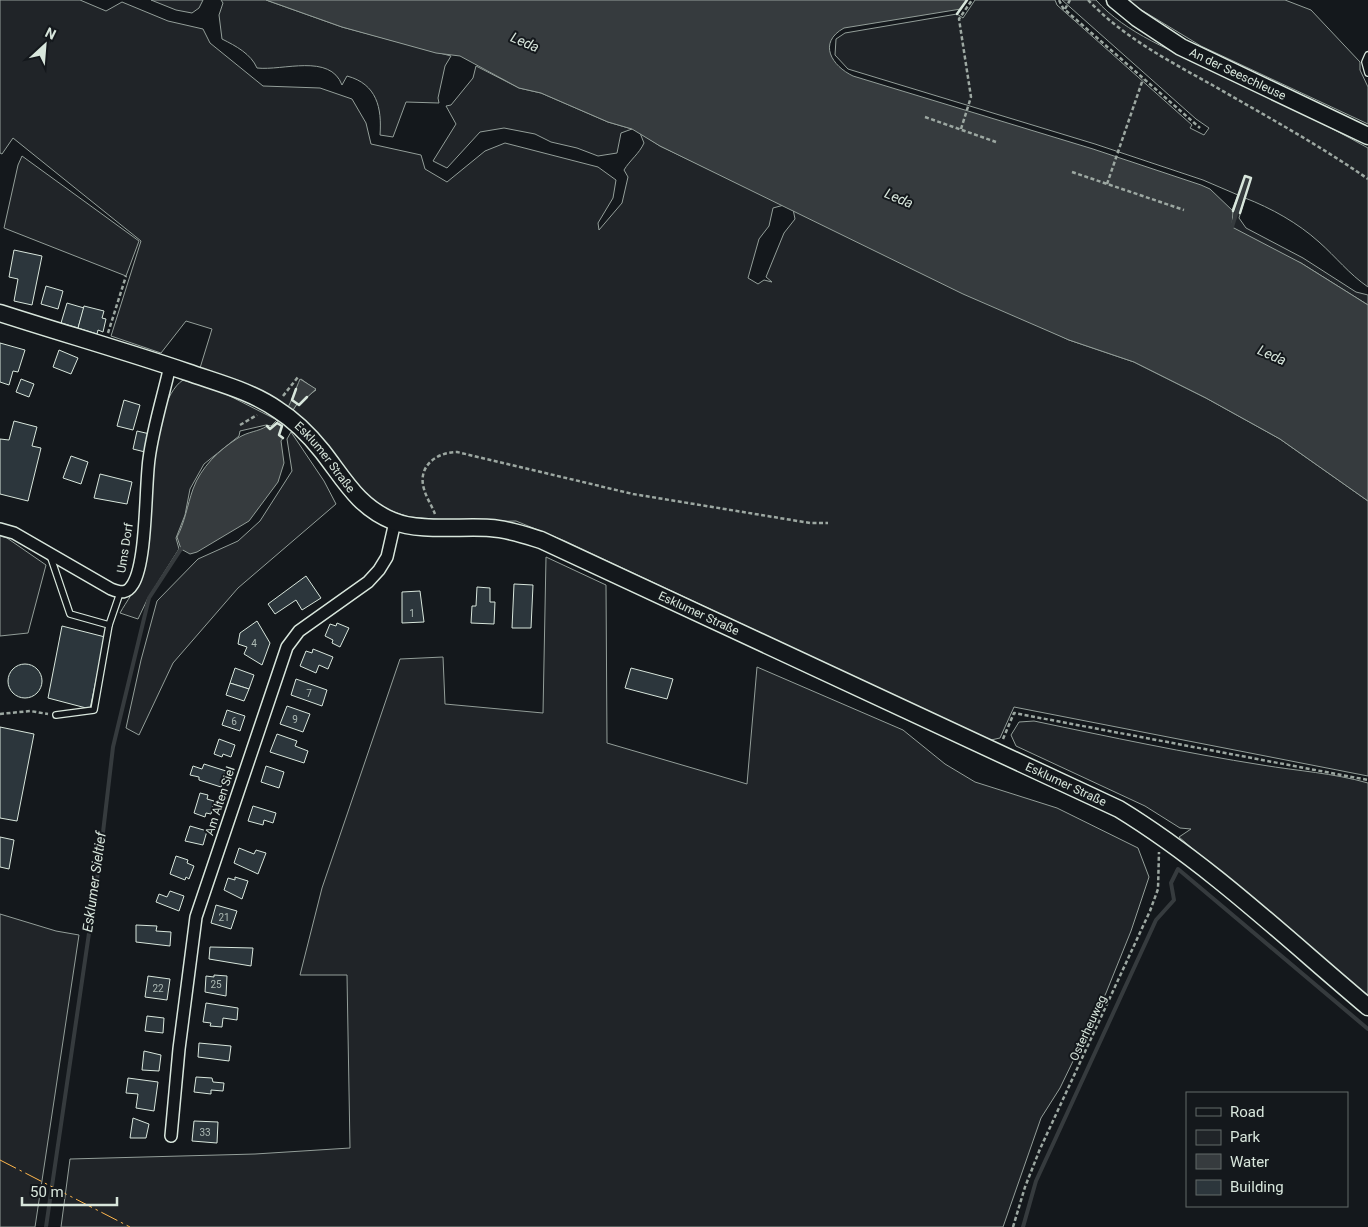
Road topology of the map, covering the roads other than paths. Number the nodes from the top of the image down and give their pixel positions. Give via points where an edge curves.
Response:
1 (1115, 0) edge
2 (1368, 55) edge
3 (1368, 73) edge
4 (1368, 136) edge
5 (0, 313) edge
6 (170, 366) junction
7 (395, 522) junction
8 (0, 529) edge
9 (50, 555) junction
10 (120, 593) junction
11 (109, 625) junction
12 (56, 715) road end
13 (1368, 1007) edge
14 (171, 1136) dead end

1 - 4 street, An der Seeschleuse via 1181,47
2 - 3 lane
5 - 6 street, Esklumer Straße
6 - 7 street, Esklumer Straße via 282,404 352,493 364,505
6 - 10 street, Ums Dorf via 149,459 140,564 134,583
7 - 13 street, Esklumer Straße via 492,528 542,540 1119,809 1193,860
7 - 14 street, Am Alten Siel via 387,557 379,570 368,582 299,631 287,647 196,917
8 - 9 street, Ums Dorf via 14,532
9 - 10 street, Ums Dorf
9 - 11 lane via 70,614
10 - 11 lane
11 - 12 lane via 94,710

